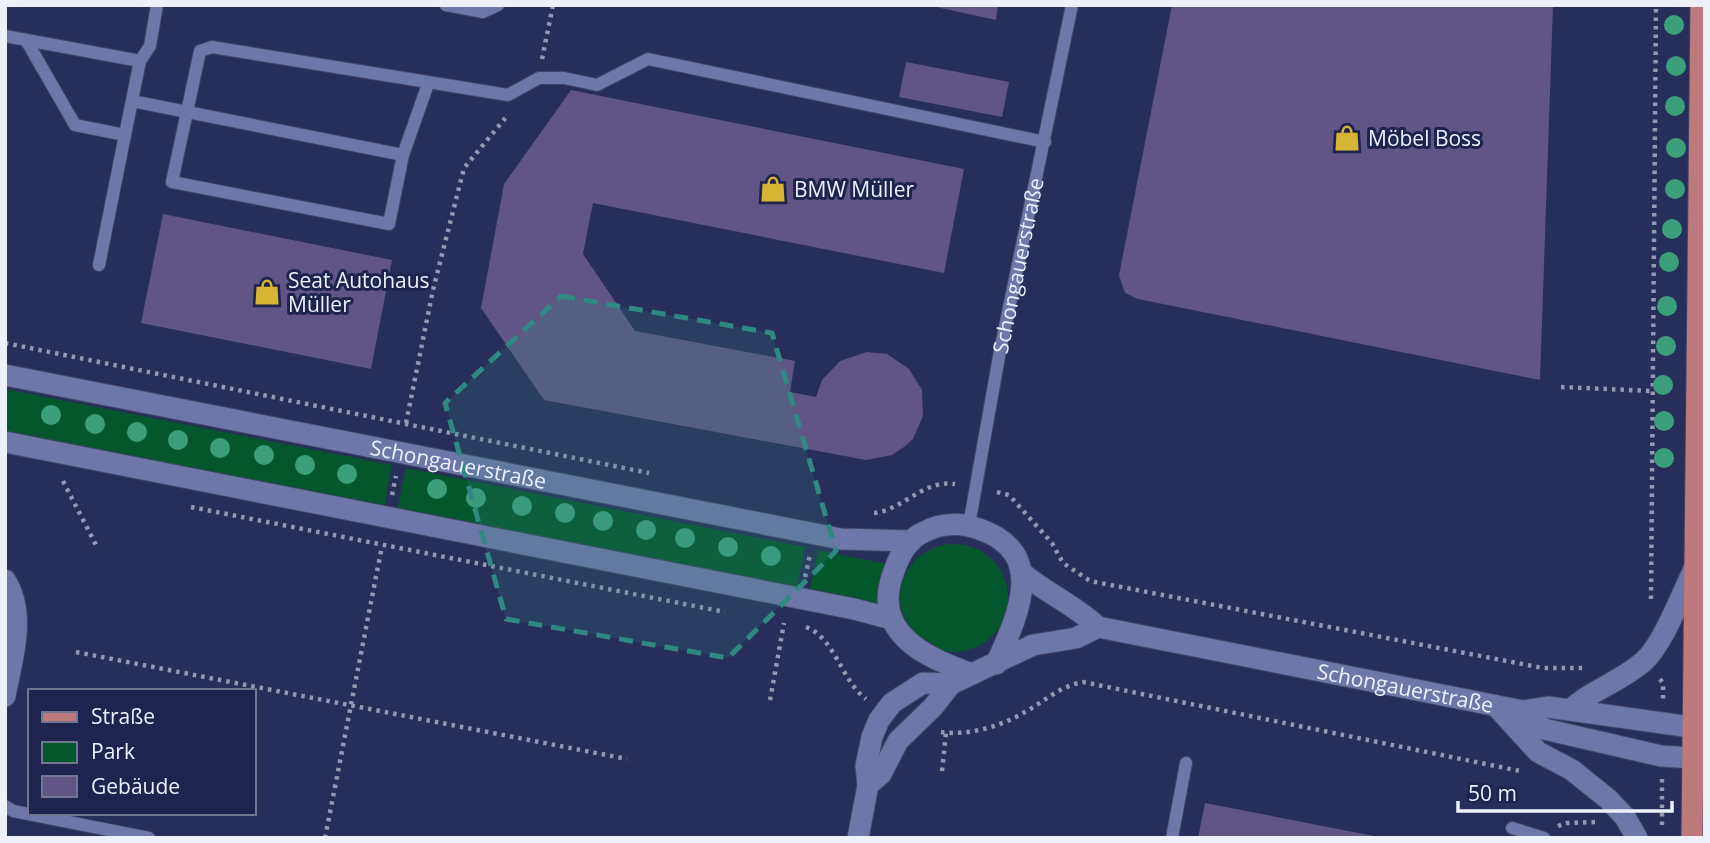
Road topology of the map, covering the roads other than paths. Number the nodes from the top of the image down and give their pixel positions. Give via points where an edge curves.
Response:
1 (157, 5) edge
2 (446, 5) edge
3 (498, 5) edge
4 (1072, 5) edge
5 (1700, 5) edge
6 (5, 36) edge
7 (26, 40) junction
8 (140, 61) junction
9 (428, 84) junction
10 (132, 101) junction
11 (185, 111) junction
12 (125, 135) junction
13 (1045, 142) junction
14 (403, 155) junction
15 (99, 265) dead end
16 (5, 375) edge
17 (5, 442) edge
18 (968, 525) junction
19 (911, 541) junction
20 (1695, 568) junction
21 (1021, 572) junction
22 (5, 580) edge
23 (892, 620) junction
24 (1098, 627) junction
25 (996, 664) junction
26 (972, 674) junction
27 (951, 684) junction
28 (5, 696) edge
29 (1496, 706) junction
30 (1571, 709) junction
31 (1522, 711) junction
32 (1699, 727) edge
33 (1699, 756) edge
34 (1186, 763) dead end
35 (868, 785) junction
36 (5, 806) edge
37 (28, 814) edge
38 (33, 815) edge
39 (1512, 828) dead end
40 (1542, 836) edge
41 (149, 838) edge
42 (858, 838) edge
43 (1172, 838) edge
44 (1637, 838) edge
45 (1692, 838) edge

1 - 8 lane via 150,46
2 - 3 lane via 483,12
4 - 13 lane, Schongauerstraße
5 - 20 main road
6 - 7 lane
7 - 8 lane
7 - 12 lane via 75,125
8 - 10 lane
9 - 11 lane via 212,47 200,51
9 - 13 lane via 508,95 539,78 597,85 648,59
9 - 14 lane
10 - 11 lane
10 - 12 lane
11 - 14 lane
11 - 14 lane via 172,182 389,224
12 - 15 lane
13 - 18 lane, Schongauerstraße
16 - 19 street, Schongauerstraße via 828,537
17 - 23 street
18 - 19 street, Schongauerstraße via 939,526
18 - 21 street, Schongauerstraße via 1004,543 1016,555
19 - 23 street via 893,573
20 - 30 street via 1646,660 1618,682 1589,693
20 - 32 main road
21 - 24 street, Schongauerstraße
21 - 25 street via 1020,610
22 - 28 street via 18,614
23 - 26 street via 912,647
24 - 25 street via 1076,638 1033,645
24 - 29 street, Schongauerstraße
25 - 26 street
26 - 27 street
27 - 35 street via 898,741 881,774
27 - 35 street via 923,683 884,711 872,737 866,766
29 - 31 street, Schongauerstraße
29 - 44 street via 1538,752 1572,770 1608,799
30 - 31 street
30 - 32 street
31 - 33 street, Schongauerstraße via 1544,729 1661,756
32 - 33 main road
33 - 45 main road
34 - 43 lane
35 - 42 street
36 - 37 lane
38 - 41 lane
39 - 40 lane

